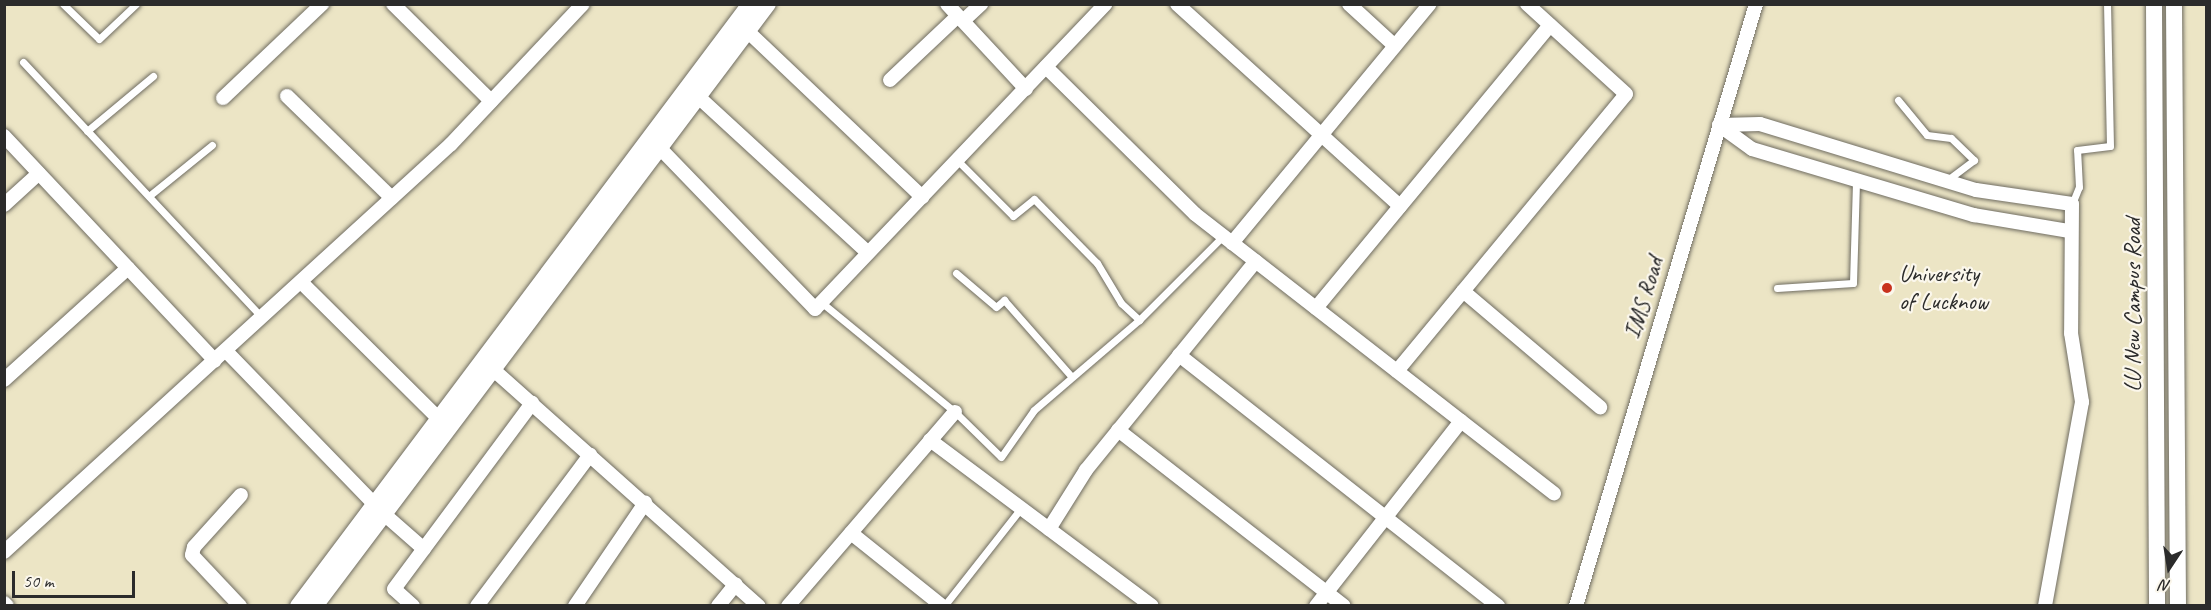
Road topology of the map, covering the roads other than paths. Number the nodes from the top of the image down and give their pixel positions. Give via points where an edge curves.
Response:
1 (63, 4) edge
2 (136, 4) edge
3 (322, 4) edge
4 (393, 4) edge
5 (583, 4) edge
6 (750, 4) edge
7 (768, 4) edge
8 (947, 4) edge
9 (981, 4) edge
10 (1105, 4) edge
11 (1177, 4) edge
12 (1349, 4) edge
13 (1430, 4) edge
14 (1527, 4) edge
15 (1756, 4) edge
16 (2107, 4) edge
17 (2154, 4) edge
18 (2174, 4) edge
19 (1545, 15) edge
20 (960, 19) junction
21 (743, 26) junction
22 (1395, 46) junction
23 (23, 62) dead end
24 (1046, 67) junction
25 (153, 76) dead end
26 (890, 80) dead end
27 (1026, 89) junction
28 (693, 92) junction
29 (287, 96) dead end
30 (223, 98) dead end
31 (1898, 100) dead end
32 (491, 101) junction
33 (1719, 125) junction
34 (87, 130) junction
35 (4, 136) edge
36 (1320, 137) junction
37 (655, 143) junction
38 (212, 145) dead end
39 (957, 160) junction
40 (39, 174) junction
41 (1856, 178) junction
42 (1946, 181) junction
43 (149, 196) junction
44 (922, 197) junction
45 (392, 198) junction
46 (2072, 204) junction
47 (4, 205) edge
48 (1400, 206) junction
49 (2069, 231) junction
50 (1228, 239) junction
51 (868, 253) junction
52 (1256, 261) junction
53 (128, 268) junction
54 (956, 273) dead end
55 (301, 282) junction
56 (1777, 288) dead end
57 (1463, 291) junction
58 (822, 302) junction
59 (1316, 308) junction
60 (262, 317) junction
61 (1139, 320) junction
62 (226, 351) junction
63 (1179, 355) junction
64 (215, 361) junction
65 (488, 365) junction
66 (1397, 371) junction
67 (1071, 376) junction
68 (4, 380) edge
69 (532, 403) junction
70 (1600, 407) dead end
71 (955, 412) junction
72 (1461, 421) junction
73 (444, 423) junction
74 (1118, 430) junction
75 (930, 441) junction
76 (590, 455) junction
77 (1554, 493) dead end
78 (241, 495) dead end
79 (645, 503) junction
80 (1021, 508) junction
81 (380, 509) junction
82 (1384, 519) junction
83 (1049, 529) junction
84 (851, 532) junction
85 (424, 549) junction
86 (4, 552) edge
87 (736, 584) junction
88 (1327, 592) junction
89 (1143, 603) edge
90 (240, 606) edge
91 (298, 606) edge
92 (315, 606) edge
93 (413, 606) edge
94 (477, 606) edge
95 (574, 606) edge
96 (718, 606) edge
97 (759, 606) edge
98 (788, 606) edge
99 (943, 606) edge
100 (1316, 606) edge
101 (1344, 606) edge
102 (1498, 606) edge
103 (1576, 606) edge
104 (2045, 606) edge
105 (2157, 606) edge
106 (2178, 606) edge

1 - 2 lane via 99,39
3 - 30 street
4 - 32 street
5 - 32 street
6 - 21 street
7 - 21 street
8 - 20 street
9 - 20 street
10 - 24 street
11 - 36 street
12 - 22 street
13 - 22 street
14 - 19 street
15 - 33 street, IMS Road
16 - 46 lane via 2110,146 2077,150 2079,181
17 - 105 street, LU New Campus Road
18 - 106 street, LU New Campus Road
19 - 48 street
19 - 57 street via 1626,94
20 - 26 street
20 - 27 street
21 - 28 street
21 - 44 street
22 - 36 street
23 - 34 lane
24 - 27 street
24 - 50 street via 1195,214
25 - 34 lane
27 - 39 street
28 - 37 street
28 - 51 street
29 - 45 street
31 - 42 lane via 1927,135 1951,138 1974,159
32 - 45 street
33 - 41 street via 1752,149
33 - 42 street via 1760,124
33 - 103 street, IMS Road
34 - 43 lane
35 - 40 street
36 - 48 street
36 - 50 street
37 - 58 street via 815,309
37 - 65 street
38 - 43 lane
39 - 44 street
39 - 61 lane via 1013,216 1034,199 1097,262 1121,303
40 - 47 street
40 - 53 street
41 - 49 street via 1974,215
41 - 56 lane via 1853,283
42 - 46 street via 1976,190
43 - 60 lane
44 - 51 street
45 - 55 street
46 - 49 street
48 - 59 street
49 - 104 street via 2071,333 2082,402
50 - 52 street
50 - 61 lane
51 - 58 street
52 - 59 street
52 - 63 street
53 - 64 street
53 - 68 street
54 - 67 lane via 996,307 1004,300
55 - 60 street
55 - 73 street
57 - 66 street
57 - 70 street
58 - 71 lane
59 - 66 street
60 - 62 street
61 - 67 lane
62 - 64 street
62 - 81 street
63 - 74 street
63 - 82 street
64 - 86 street
65 - 69 street
65 - 73 street
66 - 72 street
67 - 71 lane via 1034,410 1000,457
69 - 76 street
69 - 85 street
71 - 75 street
72 - 77 street
72 - 82 street
73 - 81 street
74 - 83 street via 1086,470
74 - 88 street
75 - 80 street
75 - 84 street
76 - 79 street
76 - 94 street
78 - 90 street via 194,547 192,555
79 - 87 street
79 - 95 street
80 - 83 street
80 - 99 lane
81 - 85 street
81 - 91 street
81 - 92 street
82 - 88 street
82 - 102 street
83 - 89 street
84 - 98 street
84 - 99 street
85 - 93 street via 394,589
87 - 96 street
87 - 97 street
88 - 100 street
88 - 101 street

